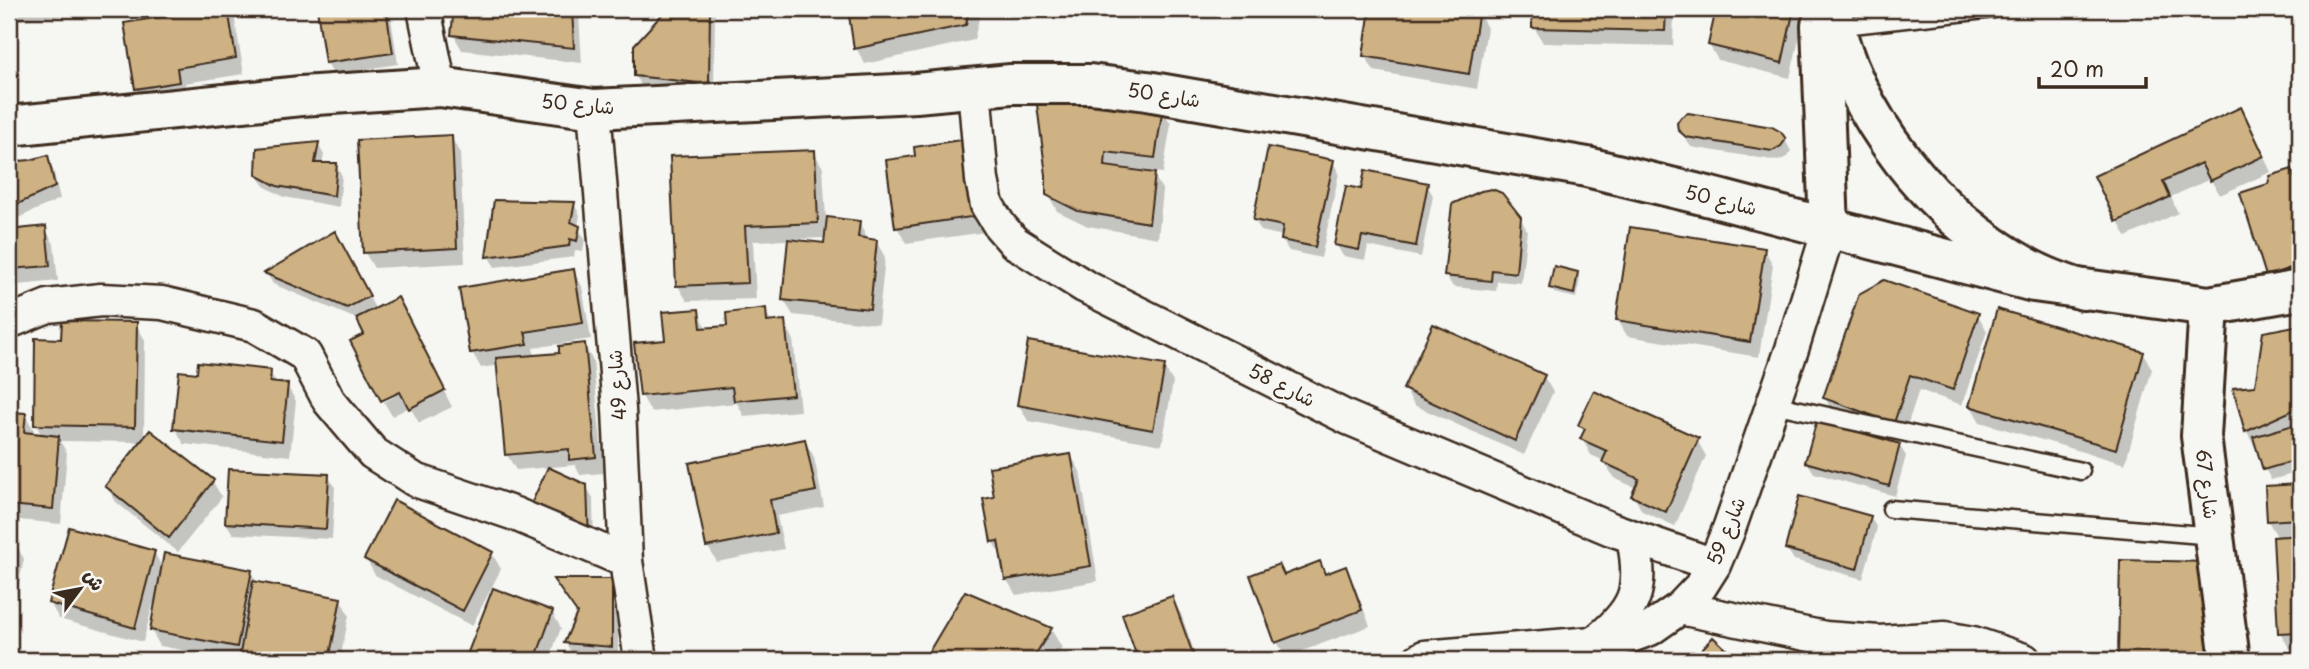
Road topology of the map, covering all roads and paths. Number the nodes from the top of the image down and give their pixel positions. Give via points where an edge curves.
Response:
1 (424, 9) edge
2 (1994, 9) edge
3 (1829, 15) edge
4 (440, 87) junction
5 (974, 88) junction
6 (594, 109) junction
7 (9, 126) edge
8 (1829, 229) junction
9 (2083, 290) junction
10 (2300, 290) edge
11 (2209, 306) junction
12 (9, 322) edge
13 (1773, 404) junction
14 (2081, 471) dead end
15 (1891, 509) dead end
16 (2214, 536) junction
17 (1633, 537) junction
18 (626, 561) junction
19 (1714, 565) junction
20 (1680, 608) junction
21 (1592, 645) junction
22 (1423, 659) edge
23 (641, 660) edge
24 (2024, 660) edge
25 (2230, 660) edge

1 - 4 street
2 - 3 lane
3 - 8 street
3 - 9 street via 1864,99 1902,159 1933,194 2000,251 2051,279
4 - 6 street, شارع 50
4 - 7 street, شارع 50 via 301,96
5 - 6 street, شارع 50
5 - 8 street, شارع 50 via 1090,85 1147,91 1587,167
5 - 17 street, شارع 58 via 987,205 1014,242 1084,286 1348,418
6 - 18 street, شارع 49 via 620,409
8 - 9 street, شارع 50 via 2034,282
8 - 13 street, شارع 59
9 - 11 street, شارع 50
10 - 11 street, شارع 50
11 - 16 street, شارع 67 via 2201,436
12 - 18 street via 48,306 101,300 162,303 254,326 305,355 329,401 373,453 415,480 515,514
13 - 14 lane
13 - 19 street, شارع 59
15 - 16 lane
16 - 25 street, شارع 67
17 - 19 street, شارع 58
17 - 21 street via 1638,570 1633,600 1613,629
18 - 23 street, شارع 49
19 - 20 street, شارع 59
20 - 21 street, شارع 59 via 1650,629
20 - 24 street via 1825,638 1879,642 1945,638
21 - 22 street, شارع 59

